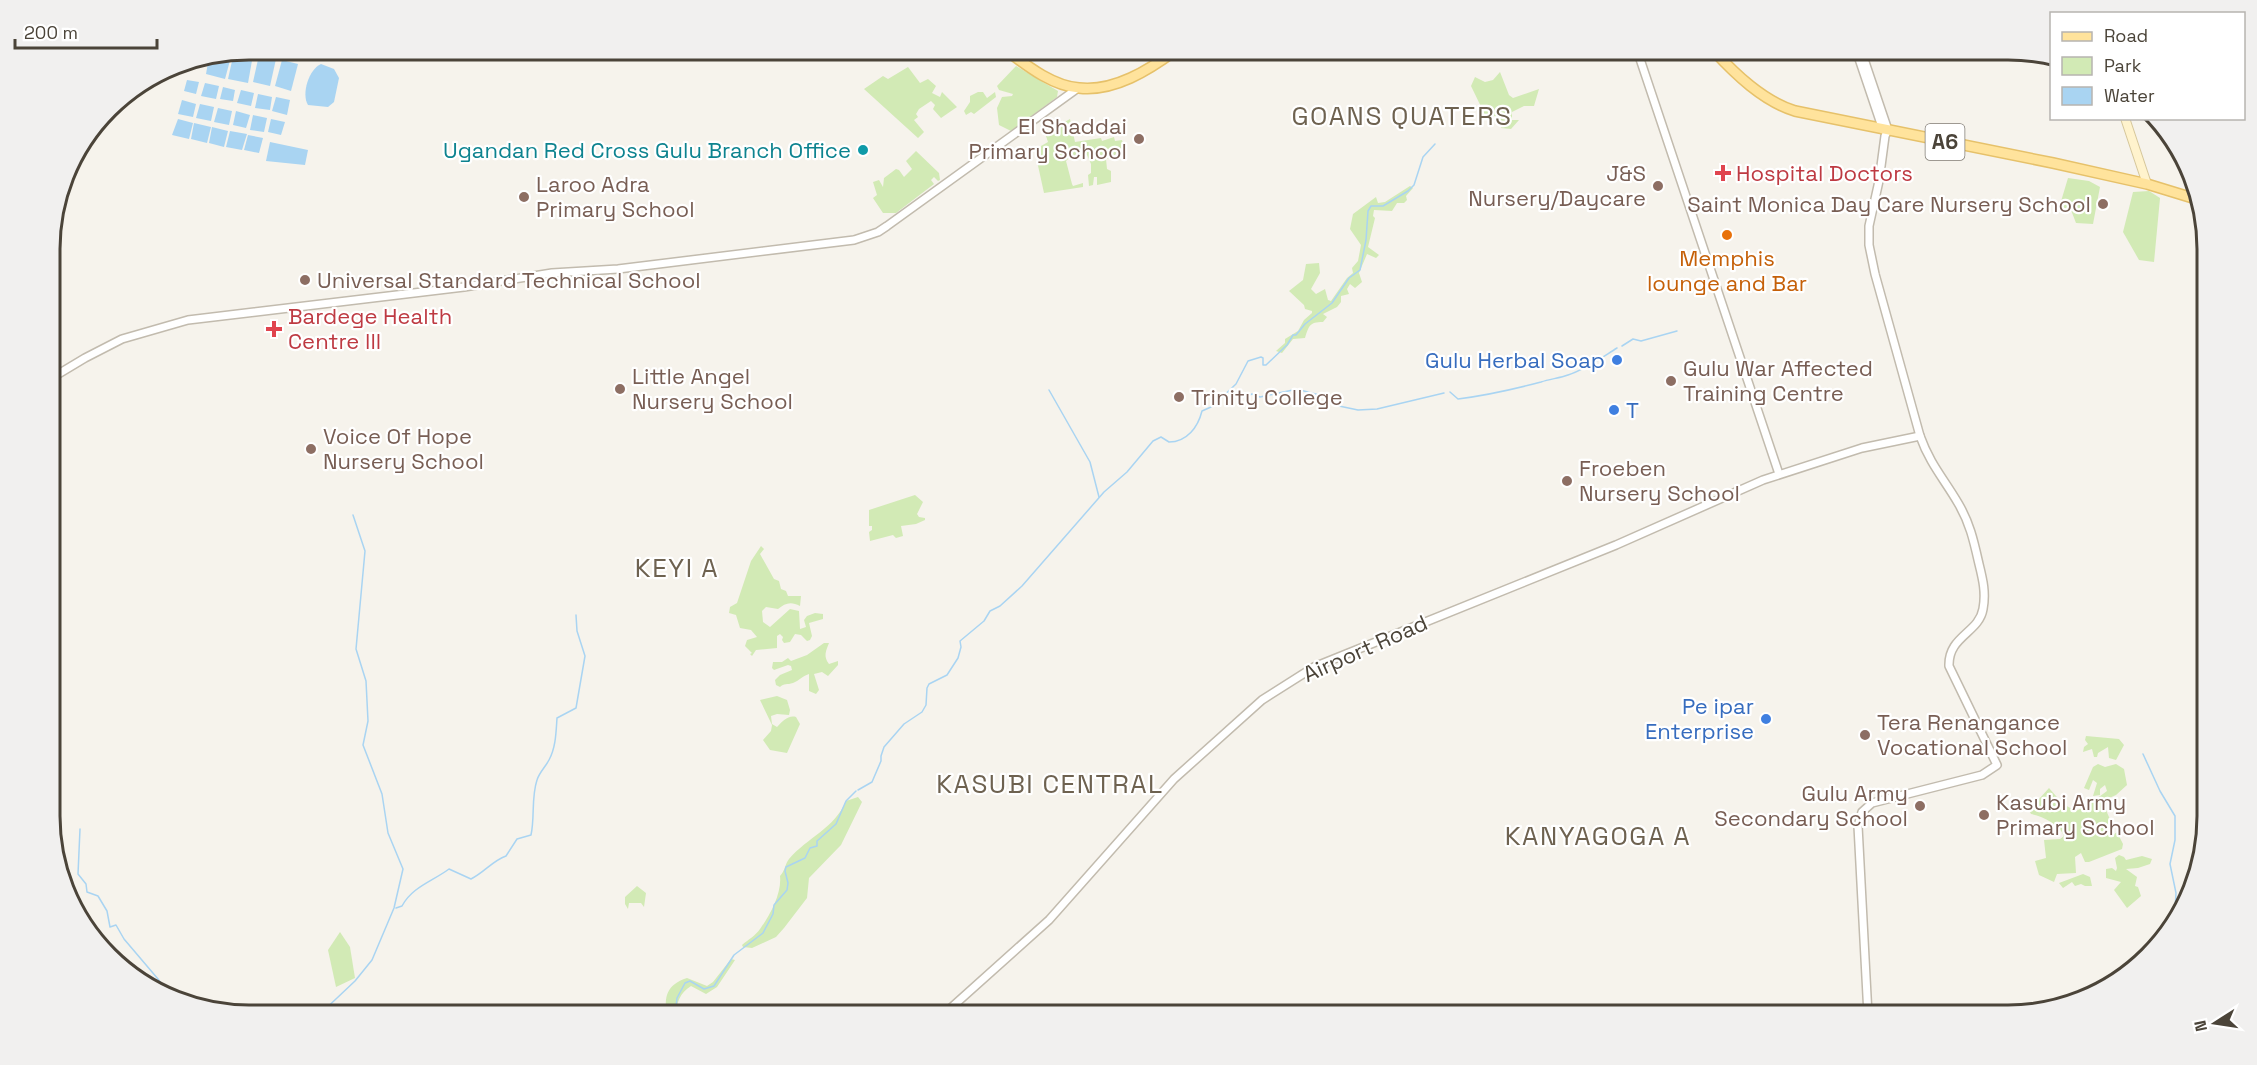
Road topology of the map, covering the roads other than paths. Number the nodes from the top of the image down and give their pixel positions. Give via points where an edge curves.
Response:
1 (1022, 60) edge
2 (1161, 60) edge
3 (1640, 60) edge
4 (1724, 60) edge
5 (1860, 60) edge
6 (1864, 60) edge
7 (1078, 88) junction
8 (2126, 120) edge
9 (1885, 131) junction
10 (2147, 184) junction
11 (2190, 197) edge
12 (60, 373) edge
13 (1920, 436) junction
14 (1779, 474) junction
15 (954, 1005) edge
16 (1867, 1005) edge

1 - 7 main road via 1051,79
2 - 7 main road via 1120,83
3 - 14 street
4 - 9 main road, A6 via 1756,89 1789,109
5 - 9 street
6 - 9 street
7 - 12 street via 887,226 854,240 618,269 552,273 188,320 122,339
8 - 10 main road
9 - 10 main road, A6
9 - 13 street via 1869,245
10 - 11 main road, A6
13 - 14 street, Airport Road via 1862,448
13 - 16 street via 1973,534 1985,588 1983,611 1951,649 1949,666 1997,765 1982,775 1872,803 1862,812 1858,826
14 - 15 street, Airport Road via 1597,553 1332,659 1262,700 1174,779 1050,920

